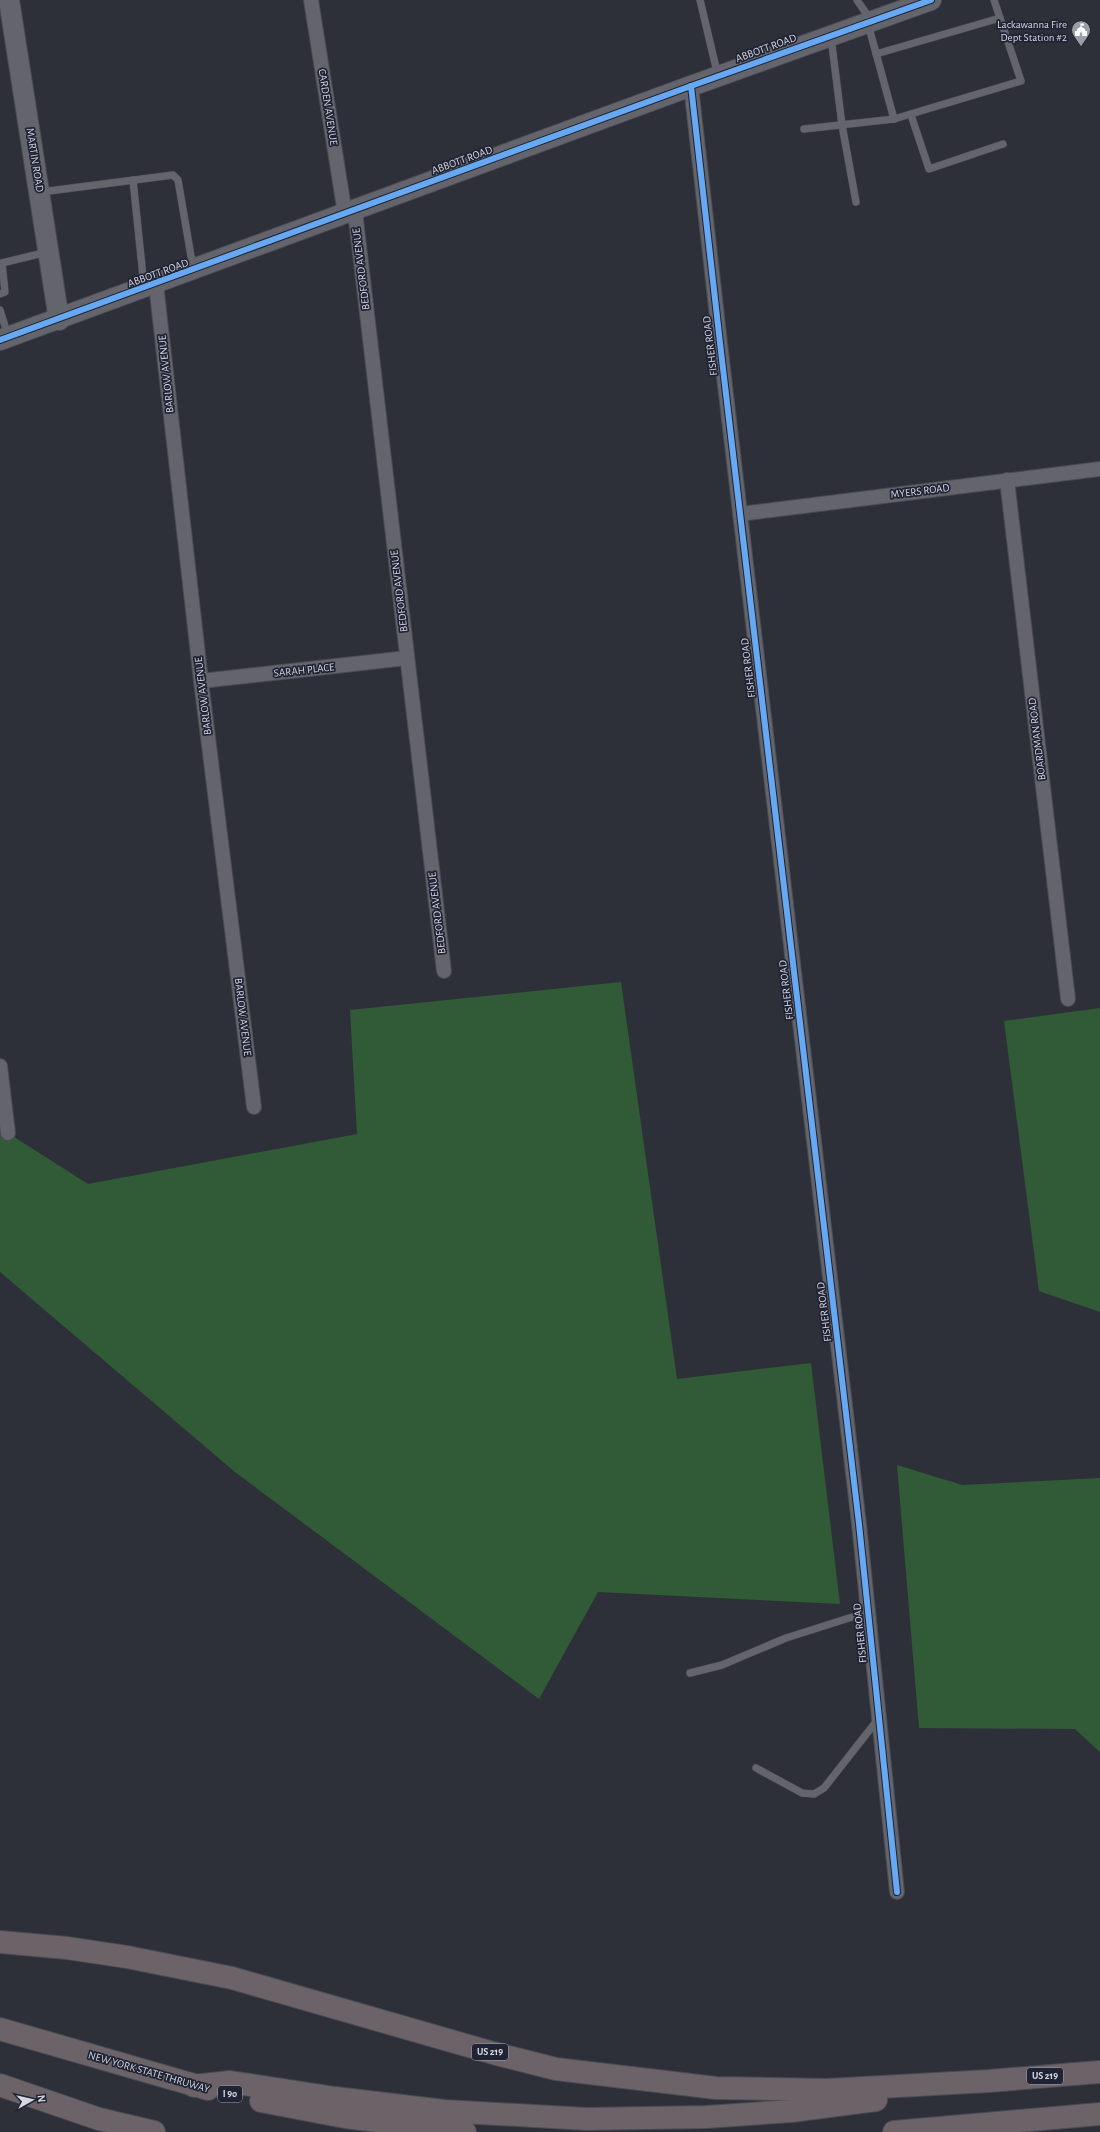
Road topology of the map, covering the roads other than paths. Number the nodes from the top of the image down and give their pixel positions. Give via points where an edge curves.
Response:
1 (9, 0) edge
2 (311, 0) edge
3 (700, 0) edge
4 (857, 0) edge
5 (931, 0) edge
6 (994, 0) edge
7 (891, 6) edge
8 (1000, 18) junction
9 (869, 21) junction
10 (831, 35) junction
11 (876, 54) junction
12 (718, 76) junction
13 (691, 86) junction
14 (911, 115) junction
15 (894, 119) junction
16 (842, 125) junction
17 (804, 129) dead end
18 (1003, 144) dead end
19 (133, 180) junction
20 (40, 192) junction
21 (856, 202) dead end
22 (350, 212) junction
23 (49, 252) junction
24 (194, 270) junction
25 (150, 286) junction
26 (0, 294) edge
27 (0, 310) edge
28 (60, 320) junction
29 (4, 339) edge
30 (1100, 468) edge
31 (1007, 480) junction
32 (740, 514) junction
33 (407, 658) junction
34 (201, 681) junction
35 (444, 971) dead end
36 (1068, 999) dead end
37 (0, 1066) edge
38 (254, 1107) dead end
39 (8, 1133) dead end
40 (868, 1612) junction
41 (690, 1673) dead end
42 (879, 1718) junction
43 (756, 1768) dead end
44 (897, 1892) dead end
45 (0, 1942) edge
46 (0, 2029) edge
47 (1100, 2072) edge
48 (989, 2081) junction
49 (0, 2085) edge
50 (194, 2086) junction
51 (0, 2101) edge
52 (1100, 2114) edge
53 (100, 2132) edge
54 (154, 2132) edge
55 (465, 2132) edge
56 (894, 2132) edge

1 - 20 street, MARTIN ROAD
2 - 22 street, CARDEN AVENUE
3 - 12 lane
4 - 9 lane
5 - 7 street, ABBOTT ROAD
6 - 8 lane
7 - 9 street, ABBOTT ROAD
8 - 11 lane
8 - 14 lane via 1021,81
9 - 10 street, ABBOTT ROAD
9 - 11 lane
10 - 12 street, ABBOTT ROAD
10 - 16 lane
11 - 15 lane
12 - 13 street, ABBOTT ROAD
13 - 22 street, ABBOTT ROAD
13 - 32 street, FISHER ROAD
14 - 15 lane
14 - 18 lane via 929,169
15 - 16 lane
16 - 17 lane
16 - 21 lane
19 - 20 lane
19 - 24 lane via 173,175 178,180
19 - 25 lane
20 - 23 street, MARTIN ROAD
22 - 24 street, ABBOTT ROAD
22 - 33 street, BEDFORD AVENUE
23 - 26 lane via 2,263 4,292
23 - 28 street, MARTIN ROAD
24 - 25 street, ABBOTT ROAD
25 - 28 street, ABBOTT ROAD
25 - 34 street, BARLOW AVENUE
27 - 29 lane
28 - 29 street, ABBOTT ROAD
30 - 31 street, MYERS ROAD
31 - 32 street, MYERS ROAD
31 - 36 street, BOARDMAN ROAD
32 - 40 street, FISHER ROAD
33 - 34 street, SARAH PLACE
33 - 35 street, BEDFORD AVENUE
34 - 38 street, BARLOW AVENUE
37 - 39 street
40 - 41 lane via 786,1638 722,1665
40 - 42 street, FISHER ROAD
42 - 43 lane via 824,1788 814,1794 802,1793
42 - 44 street, FISHER ROAD
45 - 48 highway, US 219 via 127,1957 232,1978 556,2069 716,2088 827,2090
46 - 50 highway, NEW YORK STATE THRUWAY / I 90
47 - 48 highway, US 219
48 - 50 highway via 908,2096 791,2111 706,2117 587,2119 444,2111 230,2082
49 - 54 highway via 99,2119
50 - 55 highway, NEW YORK STATE THRUWAY / I 90 via 344,2117
51 - 53 highway
52 - 56 highway

